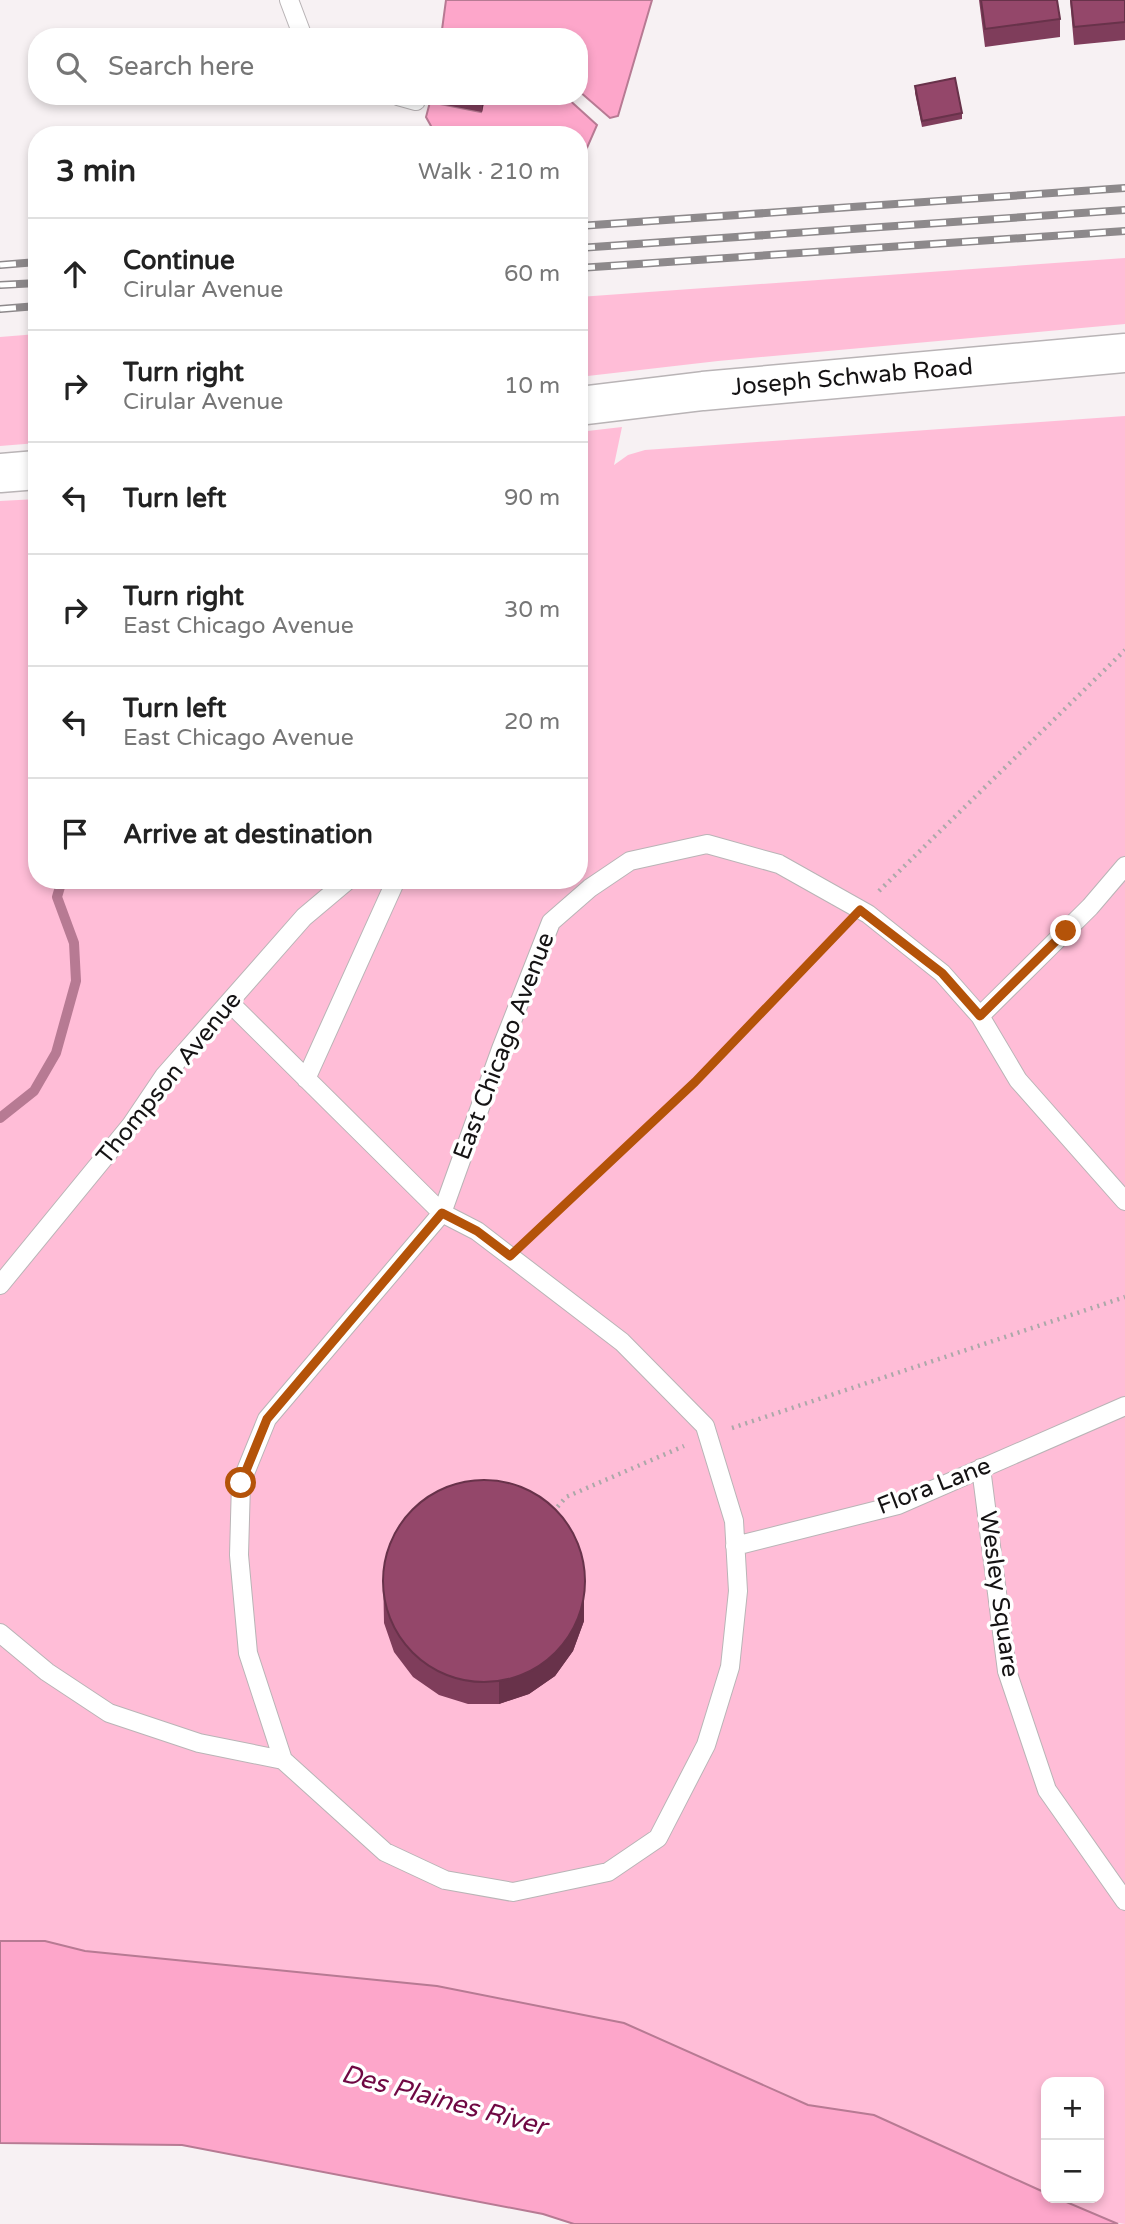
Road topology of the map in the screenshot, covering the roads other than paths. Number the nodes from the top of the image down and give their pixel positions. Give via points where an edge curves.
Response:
1 (289, 0) edge
2 (300, 28) edge
3 (1125, 353) edge
4 (588, 405) edge
5 (28, 471) edge
6 (0, 473) edge
7 (1125, 866) edge
8 (337, 889) edge
9 (392, 889) edge
10 (229, 1002) junction
11 (980, 1016) junction
12 (306, 1079) junction
13 (1125, 1201) edge
14 (442, 1213) junction
15 (0, 1285) edge
16 (1125, 1406) edge
17 (981, 1468) junction
18 (735, 1546) junction
19 (0, 1633) edge
20 (284, 1760) junction
21 (1125, 1900) edge

1 - 2 lane
3 - 4 street, Joseph Schwab Road
5 - 6 street
7 - 11 lane
8 - 10 lane, Thompson Avenue via 304,917
9 - 12 lane
10 - 12 lane
10 - 15 lane, Thompson Avenue via 164,1076 131,1125
11 - 13 lane, East Chicago Avenue via 1018,1080
11 - 14 lane, East Chicago Avenue via 942,973 860,910 779,864 707,844 630,861 551,922
12 - 14 lane
14 - 18 lane via 477,1231 622,1342 705,1426 734,1521
14 - 20 lane via 267,1419 241,1483 239,1555 248,1653
16 - 17 lane, Flora Lane
17 - 18 lane, Flora Lane via 898,1505
17 - 21 lane, Wesley Square via 1007,1671 1047,1790
18 - 20 lane via 738,1591 730,1667 706,1745 658,1838 608,1872 513,1892 445,1880 385,1852
19 - 20 lane via 47,1672 109,1713 199,1743

